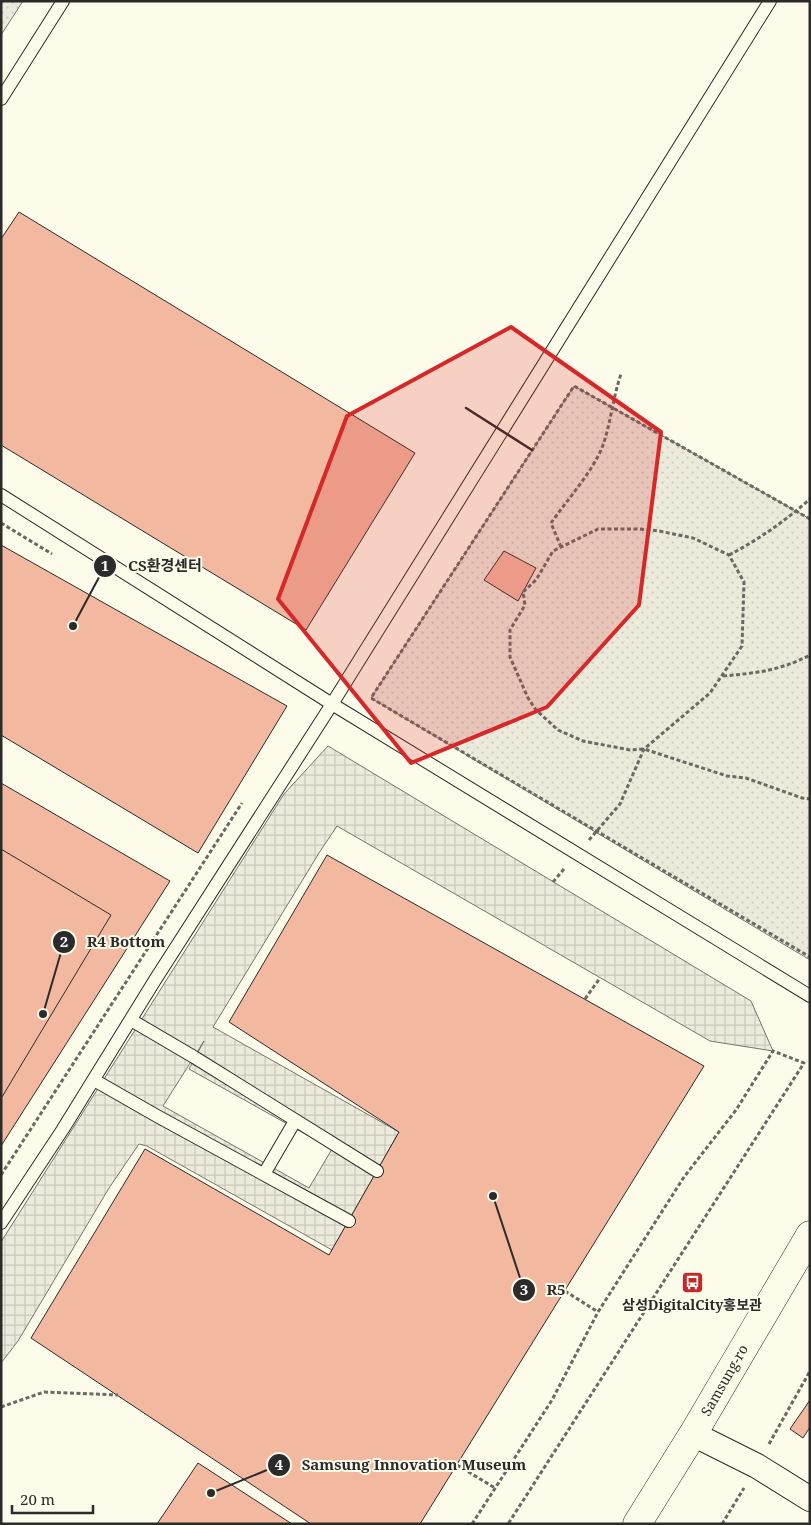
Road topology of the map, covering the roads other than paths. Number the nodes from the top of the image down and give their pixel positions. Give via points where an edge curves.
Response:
1 (63, 1) edge
2 (770, 1) edge
3 (1, 99) edge
4 (1, 495) edge
5 (332, 704) junction
6 (810, 996) edge
7 (131, 1020) junction
8 (94, 1080) junction
9 (295, 1121) junction
10 (376, 1171) dead end
11 (264, 1174) junction
12 (349, 1220) dead end
13 (1, 1223) edge
14 (810, 1235) edge
15 (693, 1434) junction
16 (810, 1499) edge
17 (637, 1524) edge

1 - 3 lane
2 - 5 lane
4 - 5 lane
5 - 6 lane
5 - 7 lane
7 - 8 lane
7 - 9 lane
8 - 11 lane
8 - 13 lane
9 - 10 lane
9 - 11 lane
11 - 12 lane
14 - 15 street, Samsung-ro
15 - 16 street via 757,1466
15 - 17 street, Samsung-ro

